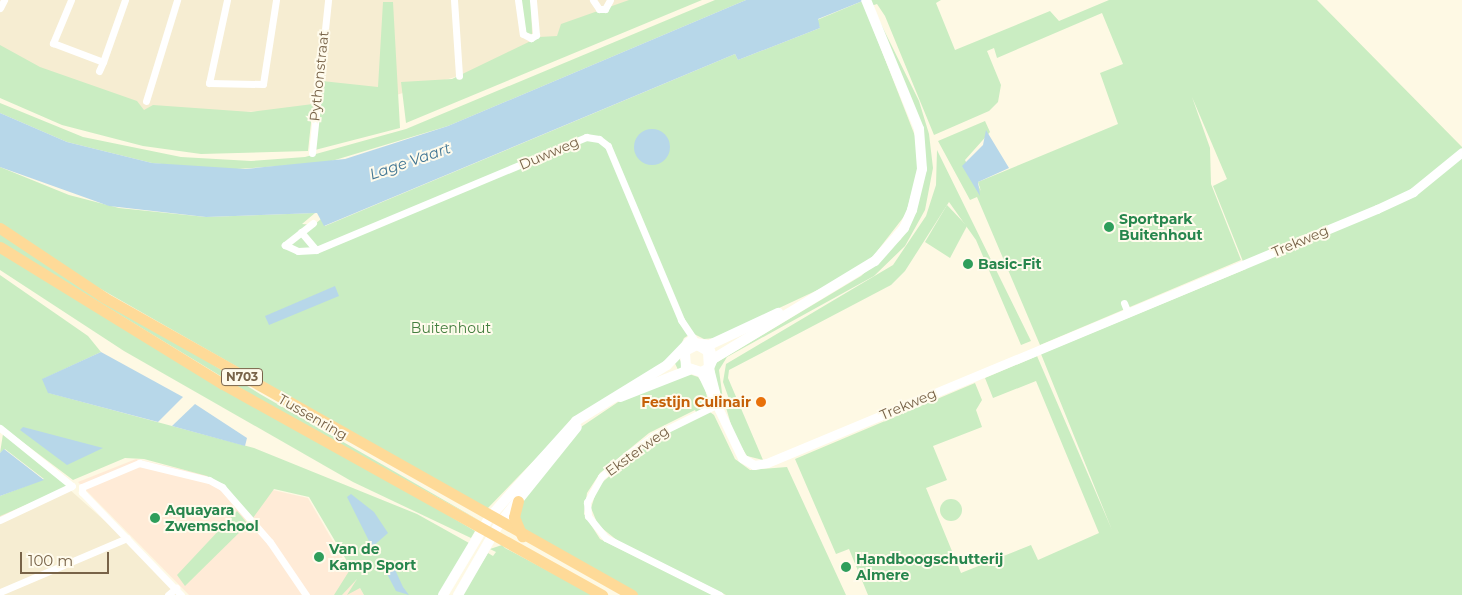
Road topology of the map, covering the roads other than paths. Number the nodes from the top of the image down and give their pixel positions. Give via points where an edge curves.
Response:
1 (71, 0) edge
2 (125, 0) edge
3 (177, 0) edge
4 (227, 0) edge
5 (276, 0) edge
6 (328, 0) edge
7 (454, 0) edge
8 (518, 0) edge
9 (533, 0) edge
10 (593, 0) edge
11 (610, 0) edge
12 (866, 0) edge
13 (103, 62) junction
14 (99, 71) dead end
15 (459, 76) dead end
16 (146, 101) dead end
17 (1462, 152) edge
18 (312, 153) dead end
19 (313, 223) dead end
20 (0, 228) edge
21 (301, 232) junction
22 (0, 248) edge
23 (316, 250) junction
24 (1124, 303) dead end
25 (793, 308) junction
26 (1128, 313) junction
27 (694, 347) junction
28 (708, 366) junction
29 (688, 370) junction
30 (718, 404) junction
31 (599, 407) junction
32 (589, 414) junction
33 (0, 428) edge
34 (518, 501) junction
35 (488, 518) junction
36 (0, 520) edge
37 (499, 524) junction
38 (486, 533) junction
39 (523, 537) junction
40 (127, 538) junction
41 (176, 588) junction
42 (0, 592) edge
43 (168, 595) edge
44 (182, 595) edge
45 (306, 595) edge
46 (443, 595) edge
47 (458, 595) edge
48 (602, 595) edge
49 (632, 595) edge
50 (720, 595) edge

1 - 13 street via 52,43
2 - 13 street
3 - 16 street
4 - 5 street via 209,83 263,84
6 - 18 street, Pythonstraat
7 - 15 street
8 - 9 street via 523,34 531,38 536,36
10 - 11 street via 599,9 605,9
12 - 25 main road via 919,129 918,192 904,228 875,261
13 - 14 street
17 - 26 street, Trekweg via 1404,196
19 - 21 street, Duwweg
20 - 35 highway, Tussenring / N703 via 105,298
21 - 23 street
21 - 23 street, Duwweg via 285,245 307,253
22 - 38 highway, Tussenring / N703 via 223,384
23 - 27 street, Duwweg via 586,137 599,139 608,146
24 - 26 street
25 - 27 main road
25 - 28 main road
26 - 30 street, Trekweg via 767,464 754,465 742,458
27 - 28 main road
27 - 29 main road
27 - 31 main road
28 - 29 main road
28 - 30 street, Trekweg
29 - 31 main road
30 - 50 street, Eksterweg via 653,436 628,454 601,477 587,502 588,516 606,538
31 - 32 main road
32 - 34 main road
32 - 35 main road via 562,434
33 - 36 street via 70,483 68,492
34 - 37 main road
34 - 39 highway via 514,517
35 - 37 highway, Tussenring / N703
35 - 38 main road
37 - 38 main road
37 - 39 highway, Tussenring / N703
38 - 46 main road
38 - 47 main road
38 - 48 highway, Tussenring / N703
39 - 49 highway, Tussenring / N703
40 - 41 street
40 - 42 street
40 - 45 street via 82,487 139,463 210,480 222,487 270,542
41 - 43 street
41 - 44 street

